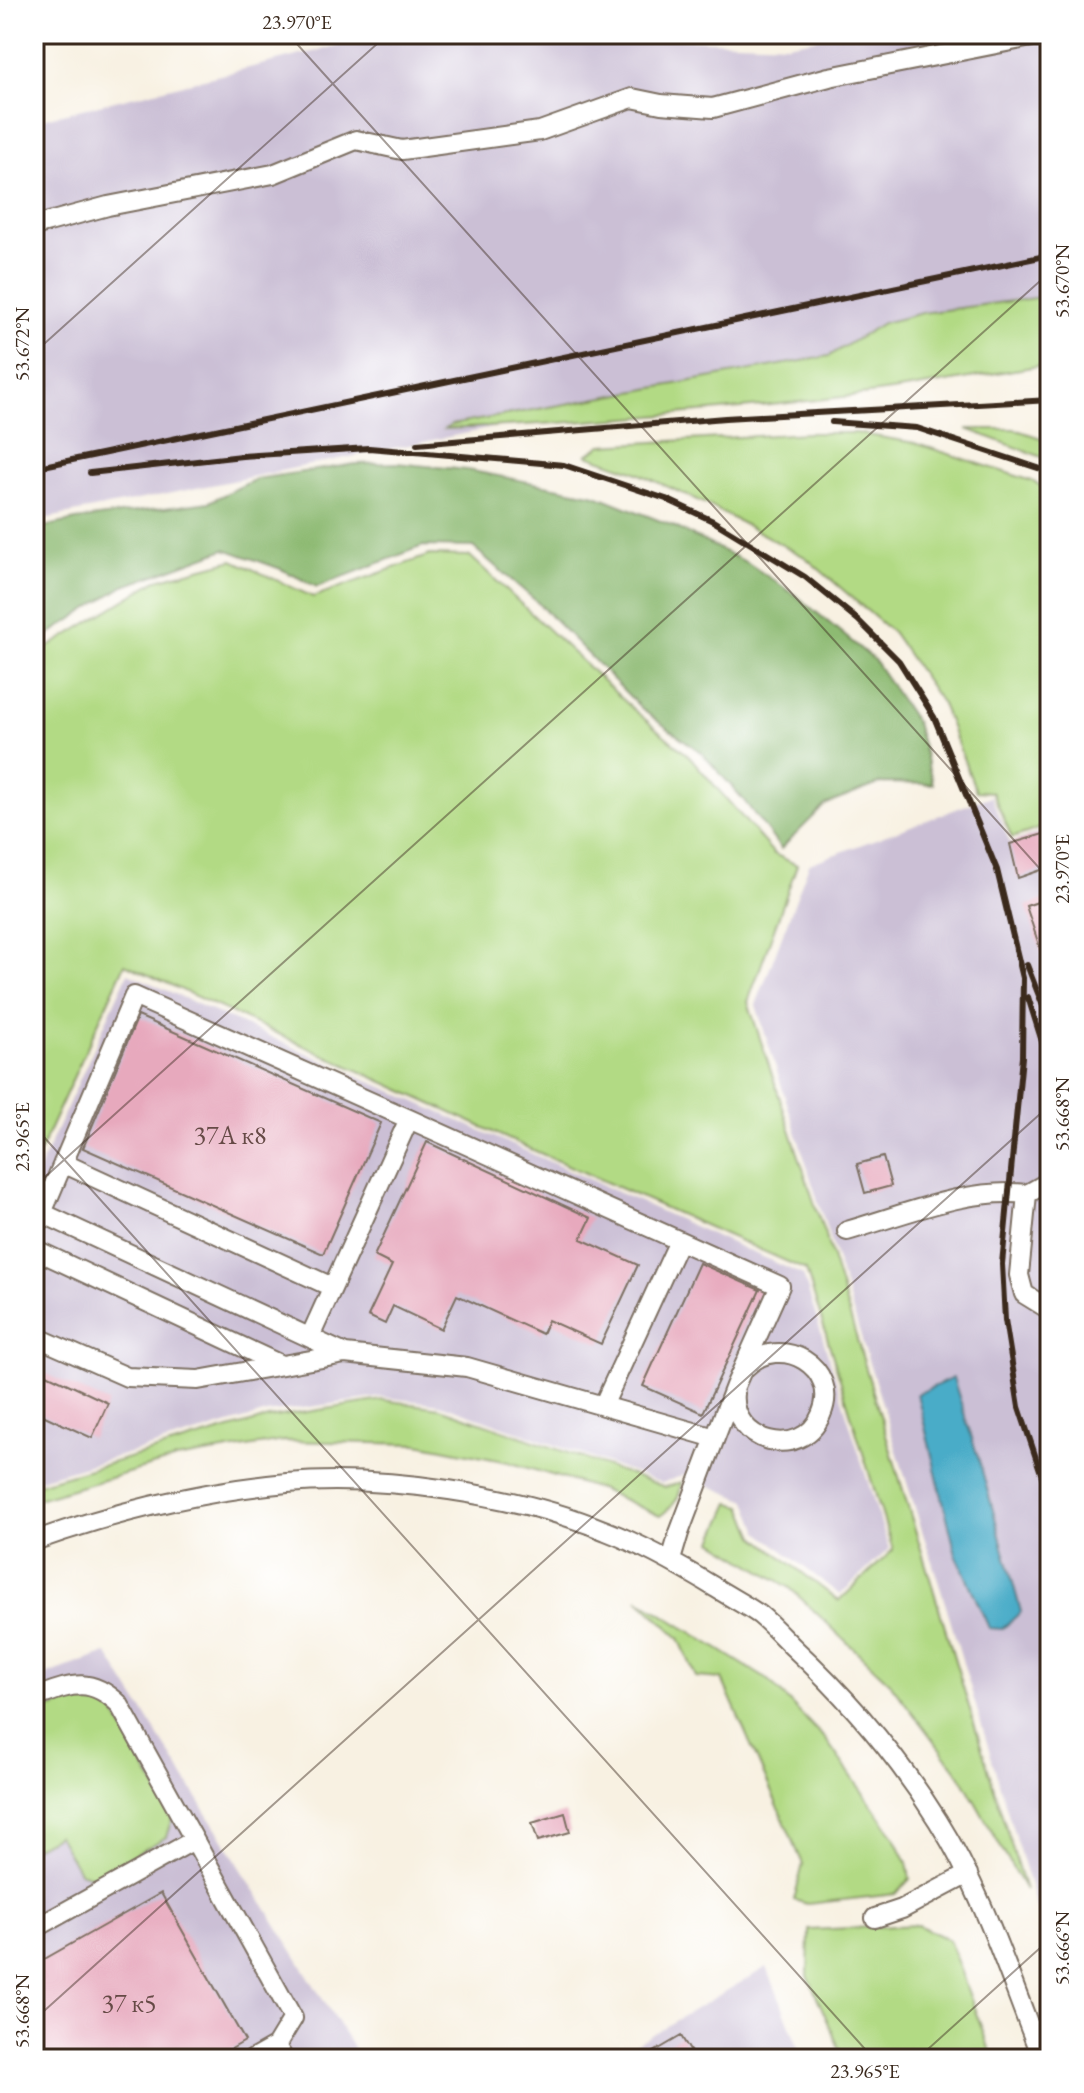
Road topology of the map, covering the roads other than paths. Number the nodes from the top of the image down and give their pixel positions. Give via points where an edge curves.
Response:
1 (1047, 34) edge
2 (34, 226) edge
3 (409, 1119) junction
4 (63, 1163) junction
5 (1050, 1181) edge
6 (1027, 1194) junction
7 (38, 1221) edge
8 (847, 1231) dead end
9 (679, 1241) junction
10 (34, 1249) edge
11 (332, 1287) junction
12 (1050, 1310) edge
13 (34, 1336) edge
14 (310, 1337) junction
15 (345, 1354) junction
16 (282, 1365) junction
17 (738, 1379) junction
18 (603, 1406) junction
19 (745, 1428) junction
20 (715, 1438) junction
21 (34, 1541) edge
22 (671, 1560) junction
23 (34, 1698) edge
24 (194, 1840) junction
25 (968, 1874) junction
26 (875, 1918) dead end
27 (34, 1929) edge
28 (280, 2052) edge
29 (253, 2059) edge
30 (1042, 2059) edge

1 - 2 street via 829,77 713,108 632,98 540,131 402,150 356,140 273,174
3 - 4 street via 134,996
3 - 9 street
3 - 11 street
4 - 7 street
4 - 11 street
5 - 6 street
6 - 8 street via 981,1193
6 - 12 street via 1019,1275 1024,1294
7 - 14 street
9 - 17 street via 780,1286
9 - 18 street
10 - 16 street
11 - 14 street
13 - 16 street via 127,1377 198,1380
14 - 15 street
15 - 16 street
15 - 18 street via 467,1367
17 - 19 street via 734,1400
17 - 19 street via 751,1362 778,1352 805,1360 823,1384 822,1415 801,1437 771,1442
17 - 20 street
18 - 20 street
19 - 20 street
20 - 22 street
21 - 22 street via 221,1491 340,1482 433,1487 521,1505 604,1530
22 - 25 street via 760,1615 833,1684 895,1759
23 - 24 street via 86,1684 106,1691 119,1704
24 - 27 street
24 - 28 street via 293,2018
25 - 26 street
25 - 30 street
28 - 29 street

